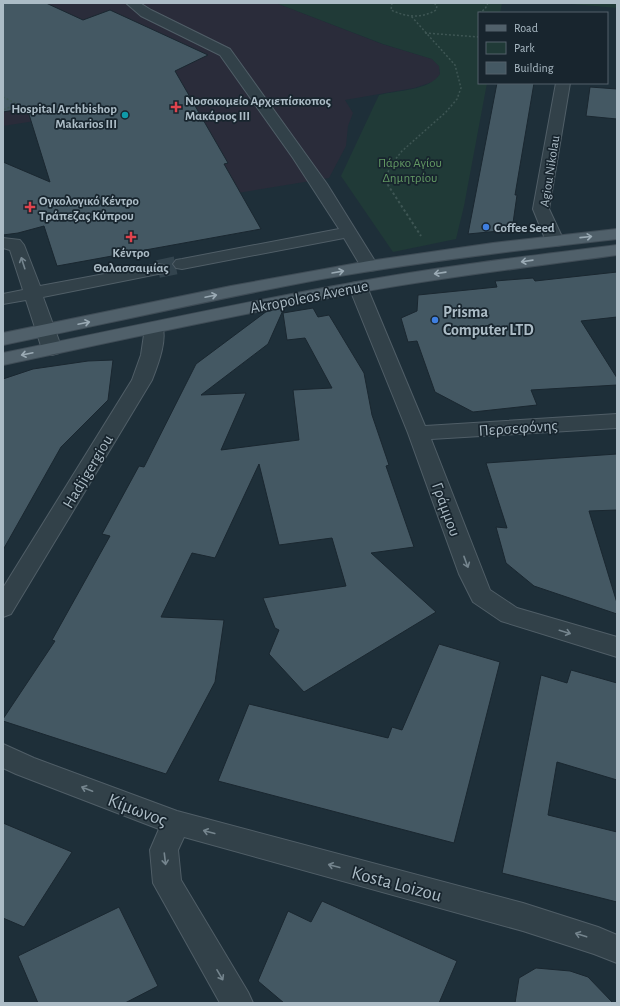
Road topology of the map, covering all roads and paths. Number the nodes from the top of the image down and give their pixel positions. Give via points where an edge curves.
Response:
1 (132, 3) edge
2 (392, 3) edge
3 (434, 3) edge
4 (488, 3) edge
5 (481, 12) edge
6 (411, 16) junction
7 (424, 33) junction
8 (478, 37) edge
9 (563, 84) edge
10 (3, 96) edge
11 (3, 110) edge
12 (349, 232) junction
13 (617, 234) edge
14 (556, 240) junction
15 (3, 243) edge
16 (617, 250) edge
17 (434, 257) junction
18 (182, 264) tunnel mouth
19 (369, 266) junction
20 (158, 269) tunnel mouth
21 (358, 287) junction
22 (33, 294) junction
23 (3, 299) edge
24 (154, 328) junction
25 (45, 331) junction
26 (3, 340) edge
27 (52, 349) junction
28 (3, 359) edge
29 (617, 421) edge
30 (418, 433) junction
31 (3, 608) edge
32 (617, 647) edge
33 (3, 755) edge
34 (176, 823) junction
35 (617, 949) edge
36 (237, 1003) edge

1 - 12 street via 146,13 225,52 307,166
2 - 6 path via 391,10
3 - 6 path via 437,6 436,10 431,14
4 - 5 path
6 - 7 path
7 - 8 path
7 - 17 path via 454,65 461,88 446,112 402,151 390,166 386,182
9 - 14 street, Agiou Nikolau via 564,123 541,209
10 - 11 path via 17,104
12 - 18 street
12 - 19 street
14 -> 13 main road, Akropoleos Avenue
14 - 17 main road, Akropoleos Avenue
22 -> 15 street via 18,248 14,244
16 -> 21 main road, Akropoleos Avenue via 434,274
17 - 19 main road, Akropoleos Avenue
25 -> 19 main road, Akropoleos Avenue
20 - 22 street
21 - 24 main road, Akropoleos Avenue
21 - 30 street, Γράμμου
22 - 23 street
22 - 25 street
24 - 27 main road, Akropoleos Avenue
24 - 31 street, Hadjigergiou via 154,345 142,380
25 - 26 main road, Akropoleos Avenue
25 - 27 street
27 -> 28 main road, Akropoleos Avenue
29 - 30 street, Περσεφόνης
30 -> 32 street, Γράμμου via 481,596 509,615
34 -> 33 street, Κίμωνος
35 -> 34 street, Kosta Loizou via 523,917
34 -> 36 street, Κίμωνος via 164,850 167,883

